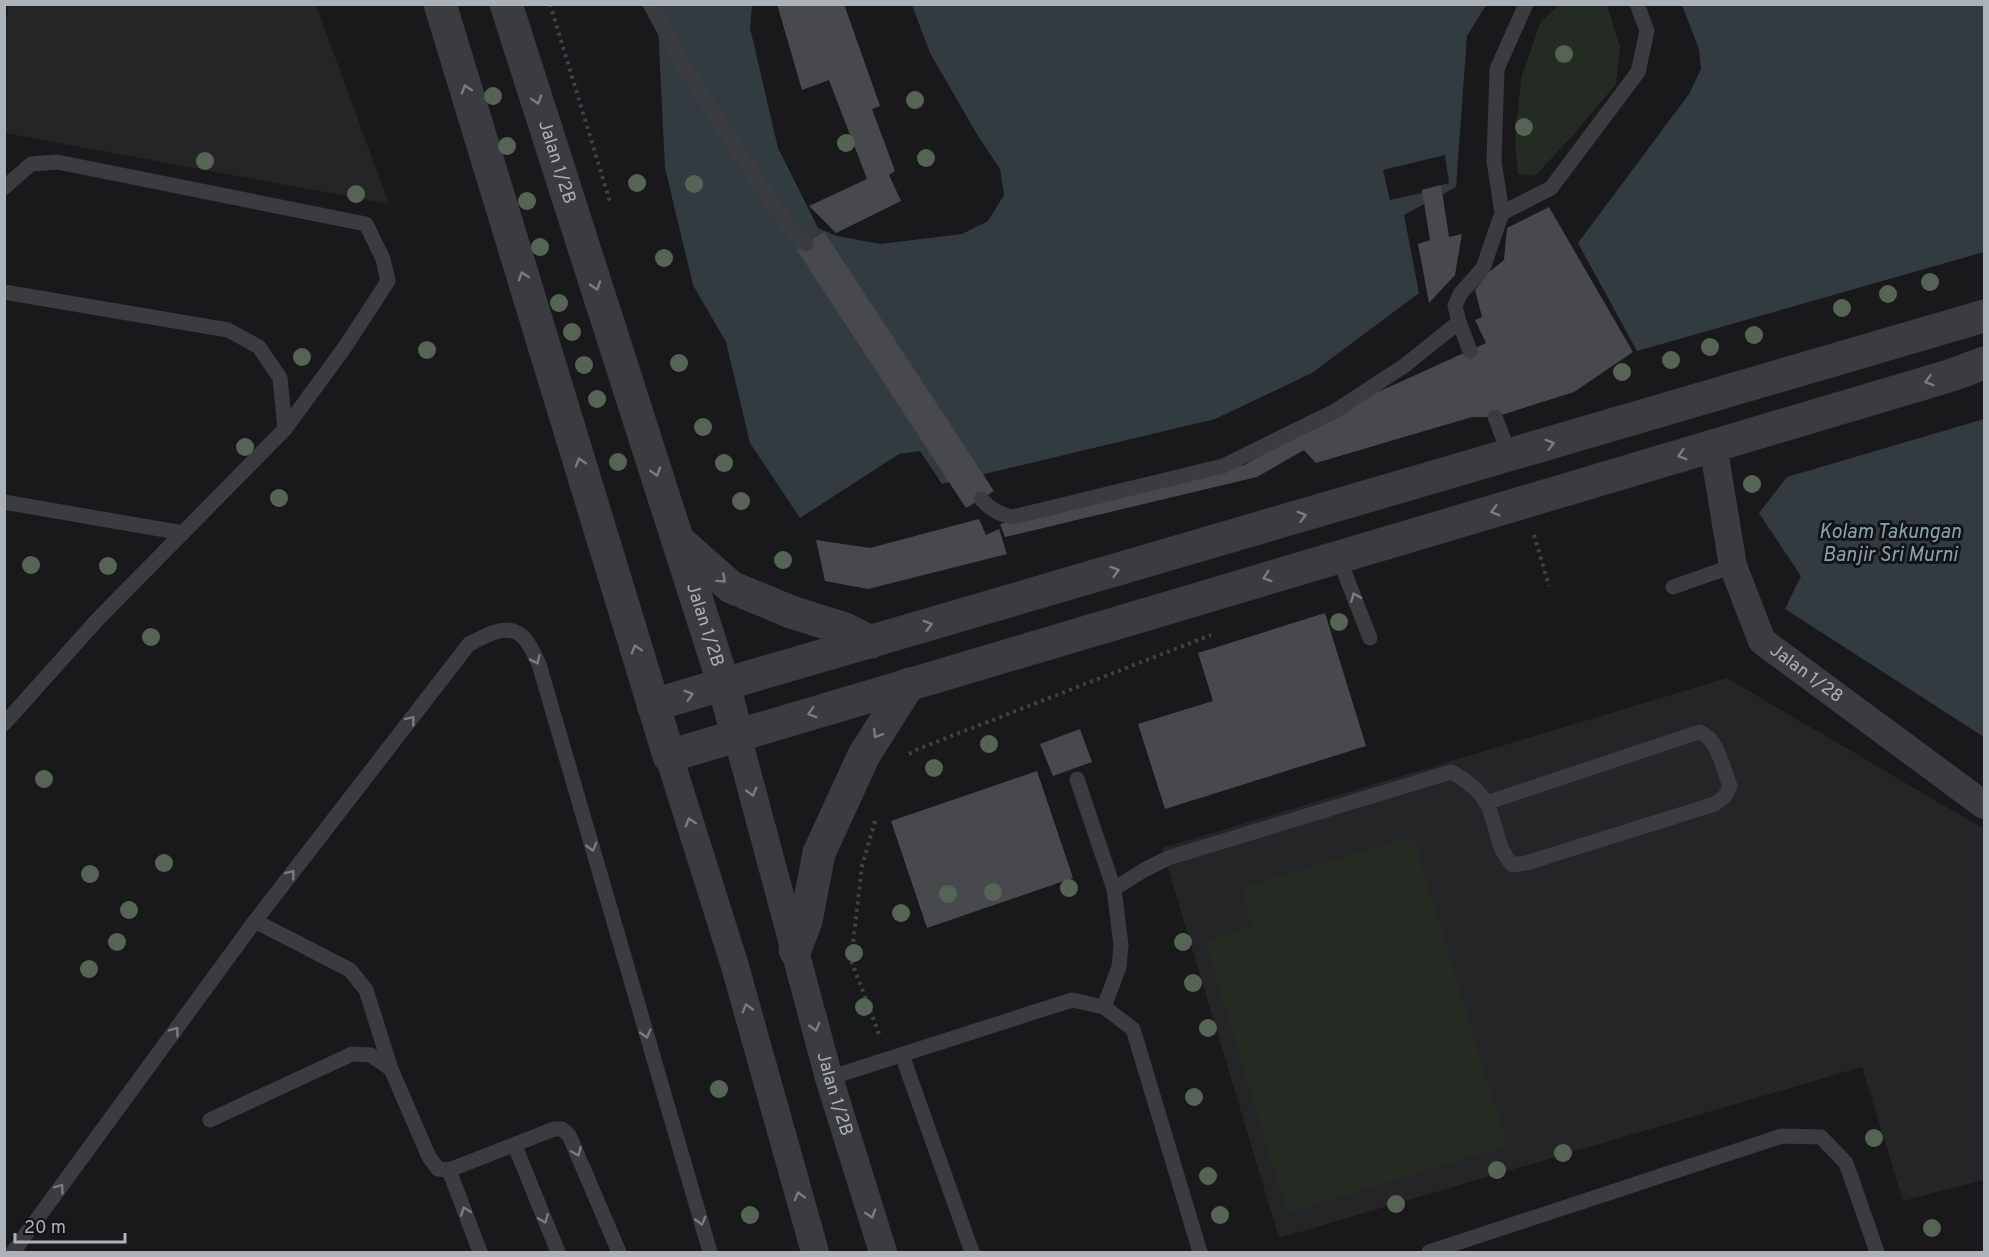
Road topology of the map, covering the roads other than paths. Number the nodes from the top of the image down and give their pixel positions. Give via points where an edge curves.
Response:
1 (440, 4) edge
2 (506, 4) edge
3 (650, 4) edge
4 (1526, 4) edge
5 (1637, 4) edge
6 (4, 188) edge
7 (1502, 213) junction
8 (806, 244) dead end
9 (4, 292) edge
10 (1984, 316) edge
11 (1459, 322) junction
12 (1470, 351) dead end
13 (1984, 363) edge
14 (1495, 417) dead end
15 (285, 429) junction
16 (1713, 445) junction
17 (1510, 456) junction
18 (981, 499) dead end
19 (4, 502) edge
20 (183, 533) junction
21 (678, 540) junction
22 (1338, 556) junction
23 (1733, 567) junction
24 (1673, 587) dead end
25 (1370, 638) dead end
26 (872, 642) junction
27 (909, 684) junction
28 (724, 685) junction
29 (653, 705) junction
30 (4, 724) edge
31 (737, 735) junction
32 (669, 756) junction
33 (1077, 779) dead end
34 (1486, 803) junction
35 (1984, 805) edge
36 (1114, 889) junction
37 (255, 921) junction
38 (795, 950) junction
39 (1104, 1007) junction
40 (896, 1057) junction
41 (391, 1069) junction
42 (829, 1078) junction
43 (210, 1120) dead end
44 (515, 1146) junction
45 (449, 1170) junction
46 (13, 1252) edge
47 (480, 1252) edge
48 (558, 1252) edge
49 (619, 1252) edge
50 (710, 1252) edge
51 (815, 1252) edge
52 (883, 1252) edge
53 (972, 1252) edge
54 (1200, 1252) edge
55 (1429, 1252) edge
56 (1877, 1252) edge

29 -> 1 street
2 -> 21 street, Jalan 1/2B
3 - 8 lane via 683,65 777,211
4 - 7 lane via 1497,69 1494,161
5 - 7 lane via 1647,31 1638,72 1551,188
6 - 15 lane via 31,164 57,162 366,224 383,259 388,281
7 - 11 lane via 1483,268 1460,294 1455,306
9 - 15 lane via 228,330 259,347 280,378
17 -> 10 street
11 - 12 lane
11 - 18 lane via 1404,366 1335,411 1223,466 1013,517 1003,516
13 -> 16 street
14 - 17 lane
15 - 20 lane
16 -> 22 street
16 - 23 street, Jalan 1/28
26 -> 17 street
19 - 20 lane
20 - 30 lane via 97,620
21 -> 26 street via 731,587
21 - 28 street, Jalan 1/2B
25 -> 22 lane
22 -> 27 street
23 - 24 lane
23 - 35 street, Jalan 1/28 via 1762,641
26 - 28 street
27 -> 31 street
27 -> 38 street via 864,755 819,853 806,921
29 -> 28 street
28 - 31 street, Jalan 1/2B
29 - 32 street
31 - 32 street
31 -> 38 street, Jalan 1/2B
51 -> 32 street via 734,963
33 - 36 lane
34 - 34 lane via 1699,732 1712,741 1730,786 1715,804 1513,865 1504,856
34 - 36 lane via 1463,777 1451,772 1168,858
36 - 39 lane via 1121,945 1119,967
37 - 41 lane via 350,970 366,990
46 -> 37 lane
37 -> 50 lane via 469,644 493,631 510,631 524,637 539,664
38 -> 42 street, Jalan 1/2B
39 - 40 lane via 1072,999
39 - 54 lane via 1133,1029
40 - 42 lane
40 - 53 lane
41 - 43 lane via 371,1055 352,1054
41 - 45 lane via 429,1157 438,1168
42 -> 52 street, Jalan 1/2B
44 - 45 lane
44 -> 48 lane
44 -> 49 lane via 554,1129 569,1135
47 -> 45 lane
55 - 56 lane via 1782,1136 1821,1137 1846,1163

